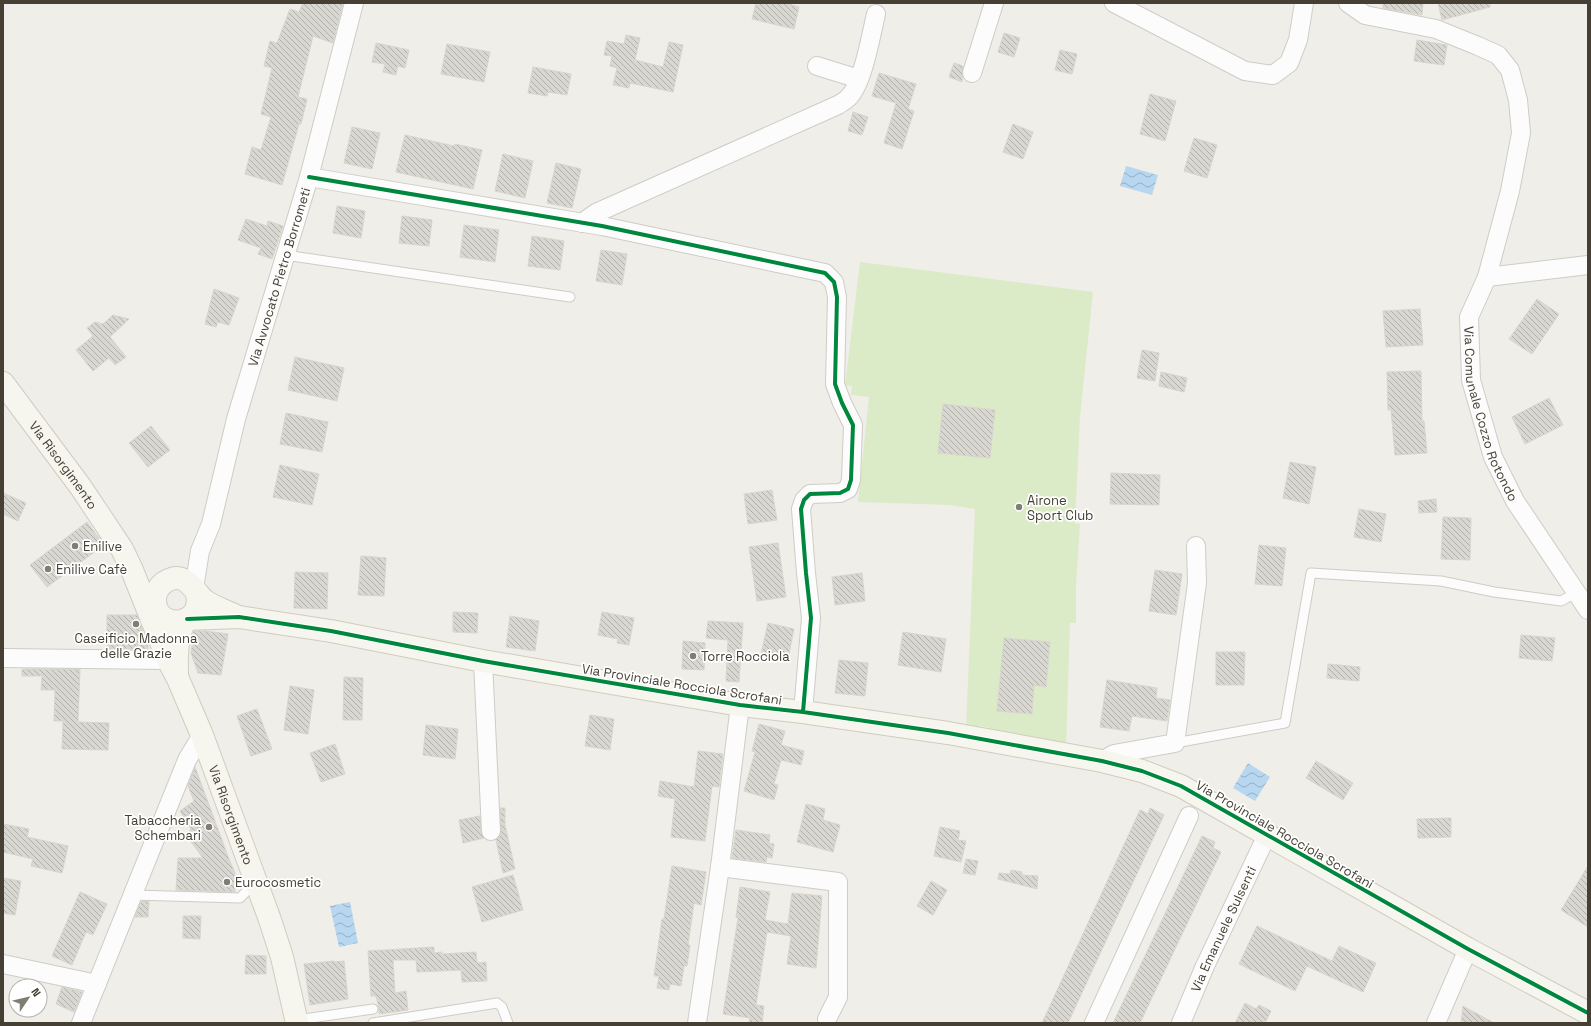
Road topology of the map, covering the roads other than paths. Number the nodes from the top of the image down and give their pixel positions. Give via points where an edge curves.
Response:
1 (354, 3) edge
2 (994, 3) edge
3 (1114, 3) edge
4 (1304, 3) edge
5 (1348, 3) edge
6 (876, 14) dead end
7 (817, 66) dead end
8 (972, 73) dead end
9 (859, 79) junction
10 (309, 177) junction
11 (582, 223) junction
12 (285, 255) junction
13 (1588, 265) edge
14 (1487, 276) junction
15 (570, 297) dead end
16 (3, 383) edge
17 (1196, 546) dead end
18 (122, 549) junction
19 (200, 551) junction
20 (172, 579) junction
21 (195, 589) junction
22 (1576, 593) junction
23 (1588, 610) edge
24 (155, 614) junction
25 (239, 618) junction
26 (185, 620) junction
27 (3, 658) edge
28 (168, 660) junction
29 (483, 661) junction
30 (178, 679) junction
31 (740, 705) junction
32 (803, 712) junction
33 (202, 736) junction
34 (1175, 743) junction
35 (1102, 761) junction
36 (1189, 816) dead end
37 (491, 831) dead end
38 (1267, 835) junction
39 (720, 867) junction
40 (256, 881) junction
41 (133, 895) junction
42 (1468, 950) junction
43 (3, 964) edge
44 (97, 984) junction
45 (373, 1010) dead end
46 (1588, 1013) edge
47 (827, 1019) dead end
48 (297, 1022) edge
49 (81, 1023) edge
50 (373, 1023) edge
51 (508, 1023) edge
52 (697, 1023) edge
53 (1094, 1023) edge
54 (1181, 1023) edge
55 (1436, 1023) edge

1 - 10 street, Via Avvocato Pietro Borrometi
2 - 8 street
3 - 4 street via 1245,71 1273,75 1289,63 1298,40
5 - 14 street, Via Comunale Cozzo Rotondo via 1365,15 1436,29 1478,46 1498,55 1510,70 1518,100 1521,133 1510,191
6 - 9 street
7 - 9 street
9 - 11 street via 849,97 838,105 596,213
10 - 11 street
10 - 12 street, Via Avvocato Pietro Borrometi
11 - 32 street via 825,273 834,282 837,297 835,384 852,425 851,480 848,489 840,494 810,494 804,500 801,509 811,618
12 - 15 lane
12 - 19 street, Via Avvocato Pietro Borrometi via 236,419 211,524
13 - 14 street
14 - 22 street, Via Comunale Cozzo Rotondo via 1469,317 1471,380 1493,457 1515,501
16 - 18 street, Via Risorgimento via 80,486
17 - 34 street via 1197,583
18 - 20 street via 156,576
18 - 24 street
19 - 20 street via 184,570
19 - 21 street
20 - 21 street via 183,580
20 - 24 street via 159,588
21 - 25 street via 206,601
21 - 26 street via 198,596 197,607 192,616
22 - 23 street, Via Comunale Cozzo Rotondo
22 - 34 lane via 1561,601 1494,592 1441,581 1311,573 1285,723
24 - 26 street via 171,621
24 - 28 street
25 - 26 street
25 - 29 street, Via Provinciale Rocciola Scrofani via 331,631
26 - 30 street via 179,632 176,653
27 - 28 street
28 - 30 street
29 - 31 street, Via Provinciale Rocciola Scrofani
29 - 37 street
30 - 33 street, Via Risorgimento
31 - 32 street, Via Provinciale Rocciola Scrofani
31 - 39 street
32 - 35 street, Via Provinciale Rocciola Scrofani via 948,733
33 - 40 street, Via Risorgimento
33 - 41 street via 186,760
34 - 35 street via 1114,754
35 - 38 street, Via Provinciale Rocciola Scrofani via 1142,771 1181,786
36 - 53 street
38 - 42 street, Via Provinciale Rocciola Scrofani
38 - 54 street, Via Emanuele Sulsenti via 1208,959
39 - 47 street via 838,882 838,997
39 - 52 street
40 - 41 lane via 240,898
40 - 48 street, Via Risorgimento via 282,957
41 - 44 street
42 - 46 street, Via Provinciale Rocciola Scrofani
42 - 55 street
43 - 44 street
44 - 49 street
45 - 48 lane
50 - 51 lane via 496,1003 502,1007

